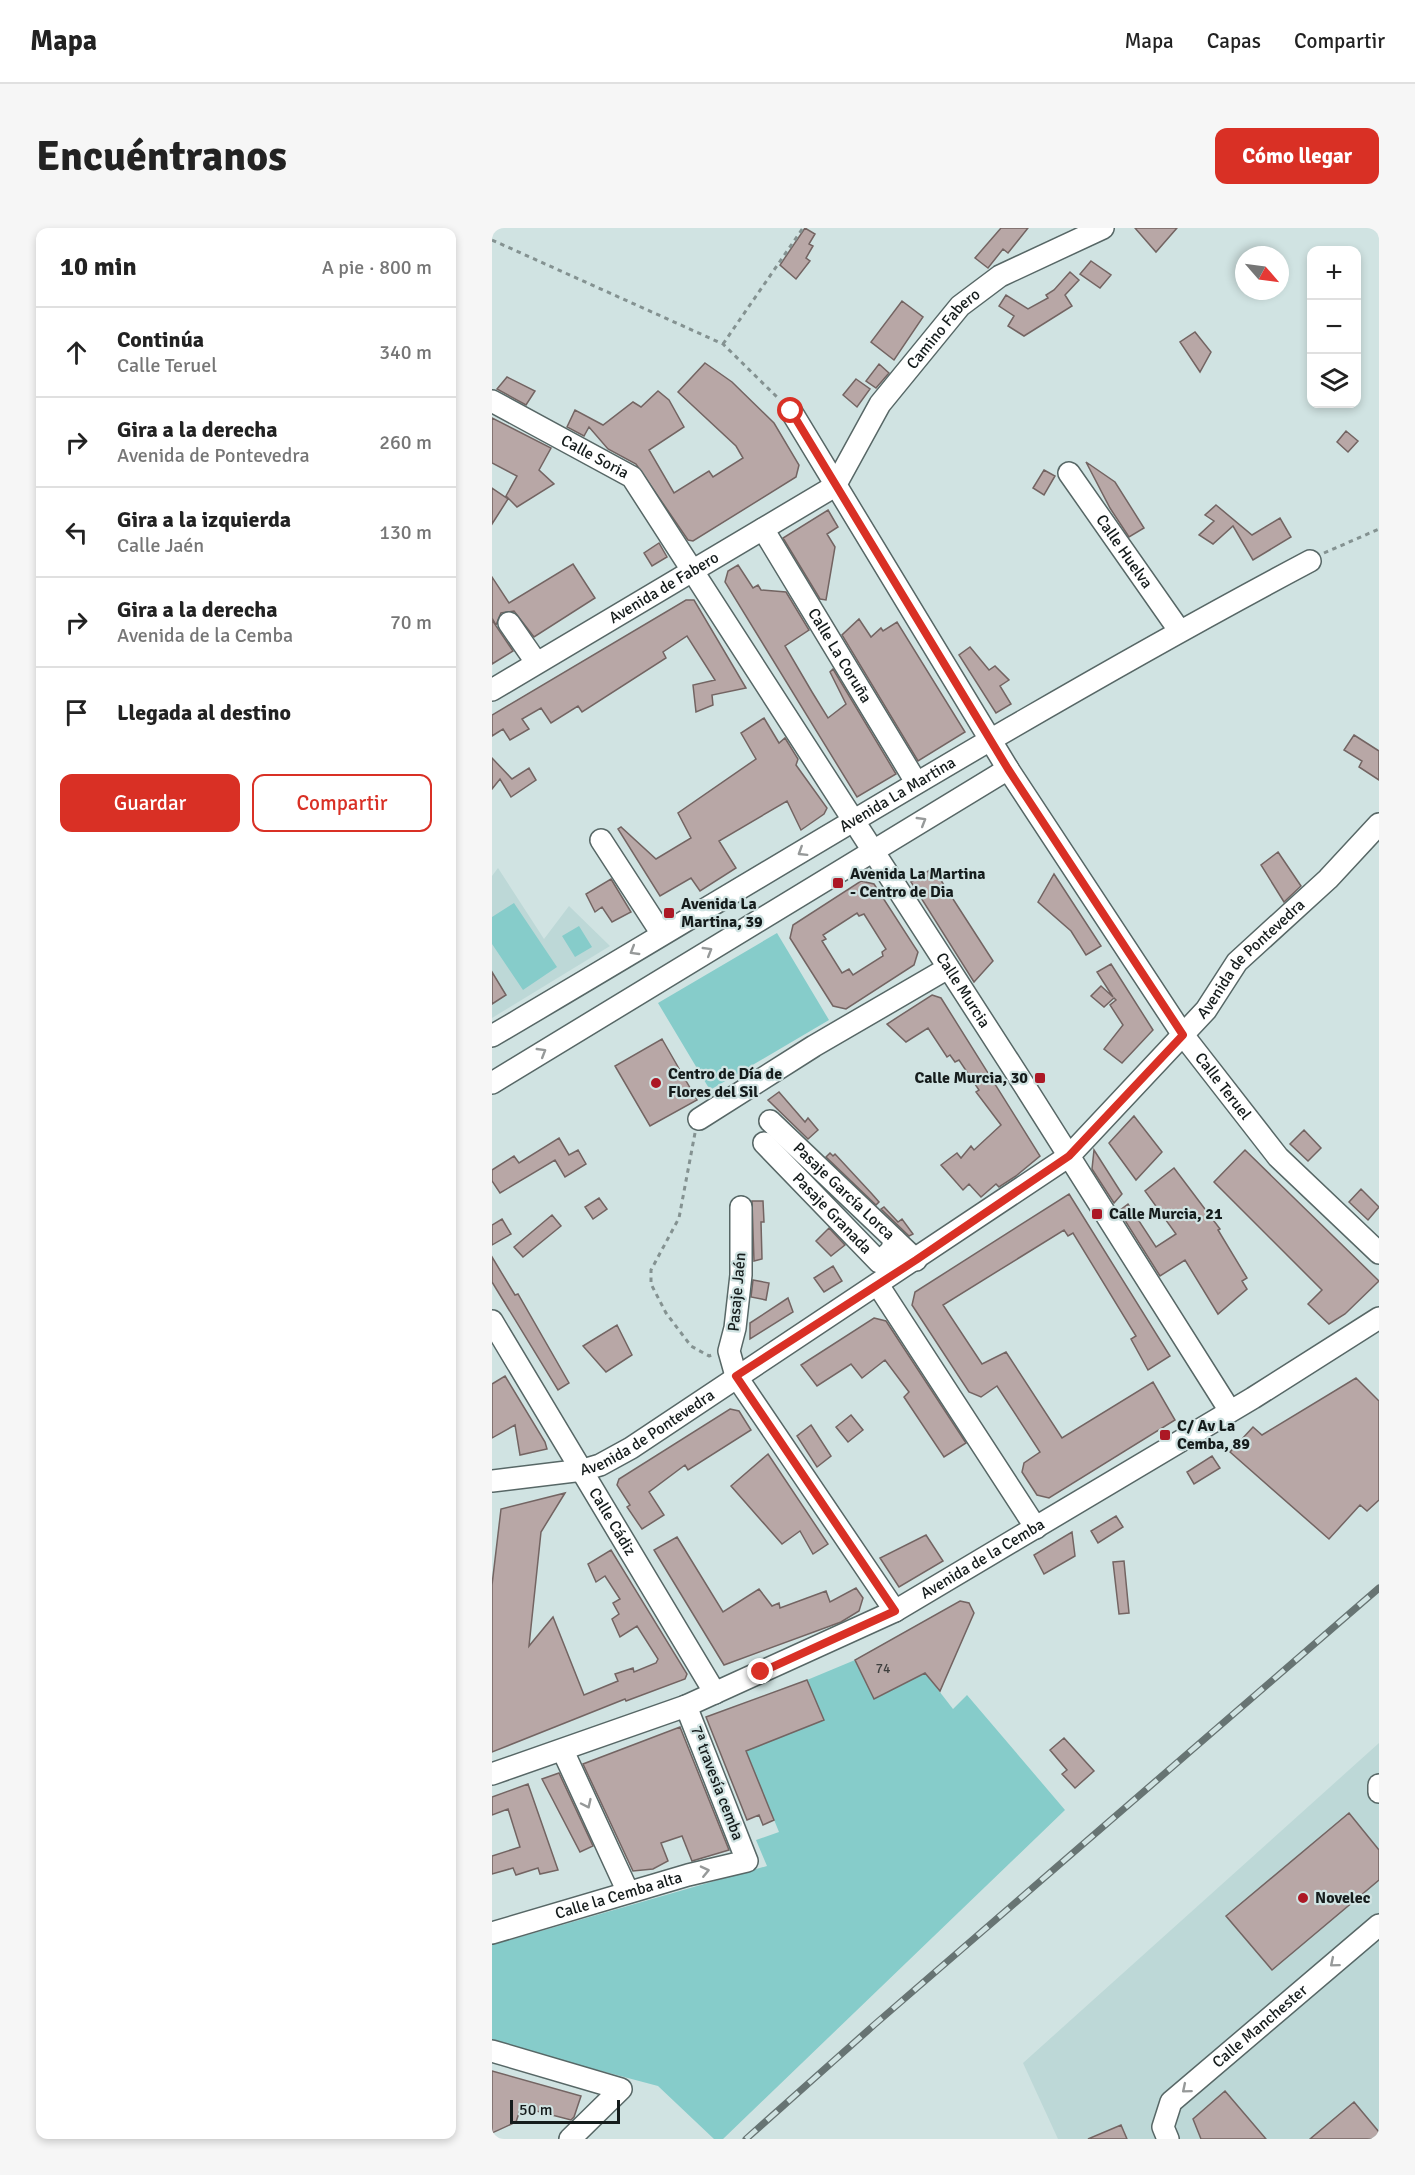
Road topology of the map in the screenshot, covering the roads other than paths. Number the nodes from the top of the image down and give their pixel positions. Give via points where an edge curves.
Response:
1 (1103, 228) edge
2 (492, 401) edge
3 (791, 411) road end
4 (1069, 473) dead end
5 (835, 486) junction
6 (763, 529) junction
7 (1310, 561) road end
8 (693, 571) junction
9 (509, 623) dead end
10 (1179, 630) junction
11 (536, 662) junction
12 (492, 690) edge
13 (991, 740) junction
14 (1008, 769) junction
15 (916, 782) junction
16 (851, 821) junction
17 (1379, 824) edge
18 (601, 840) dead end
19 (872, 852) junction
20 (662, 934) junction
21 (948, 968) junction
22 (1183, 1035) junction
23 (492, 1036) edge
24 (492, 1083) edge
25 (699, 1119) road end
26 (770, 1122) dead end
27 (764, 1143) dead end
28 (1069, 1156) junction
29 (741, 1207) dead end
30 (895, 1240) junction
31 (1379, 1252) edge
32 (916, 1260) junction
33 (878, 1285) junction
34 (1379, 1318) edge
35 (492, 1321) edge
36 (736, 1376) junction
37 (1230, 1411) junction
38 (583, 1470) junction
39 (492, 1481) edge
40 (1036, 1528) junction
41 (895, 1611) junction
42 (715, 1692) junction
43 (686, 1706) junction
44 (563, 1751) junction
45 (492, 1774) edge
46 (1379, 1785) edge
47 (1379, 1792) edge
48 (747, 1861) joint
49 (628, 1892) junction
50 (1379, 1925) edge
51 (492, 1933) edge
52 (492, 2051) edge
53 (570, 2139) edge
54 (1168, 2139) edge

1 - 5 street, Camino Fabero via 1000,276 960,306 880,404
2 - 8 street, Calle Soria via 632,477
3 - 5 street, Calle Teruel
4 - 10 street, Calle Huelva
5 - 6 street, Avenida de Fabero
5 - 13 street, Calle Teruel
6 - 8 street, Avenida de Fabero
6 - 15 street, Calle La Coruña
7 - 10 street, Avenida La Martina
8 - 11 street, Avenida de Fabero
8 - 16 street, Calle Murcia
9 - 11 street
10 - 13 street, Avenida La Martina
11 - 12 street, Avenida de Fabero
13 - 14 street, Calle Teruel
13 - 15 street, Avenida La Martina
19 -> 14 street, Avenida La Martina
14 - 22 street, Calle Teruel
15 - 16 street, Avenida La Martina
16 - 19 street, Calle Murcia
16 -> 20 street, Avenida La Martina
17 - 22 street, Avenida de Pontevedra via 1328,879 1237,962 1218,994
18 - 20 street
19 - 21 street, Calle Murcia
24 -> 19 street, Avenida La Martina
20 -> 23 street, Avenida La Martina
21 - 25 street
21 - 28 street, Calle Murcia
22 - 28 street, Avenida de Pontevedra
22 - 31 street, Calle Teruel via 1278,1157
26 - 30 street, Pasaje García Lorca
27 - 30 street, Pasaje Granada via 879,1262 891,1251
28 - 32 street, Avenida de Pontevedra
28 - 37 street, Calle Murcia
29 - 36 street, Pasaje Jaén via 741,1275 729,1351
30 - 32 street, Pasaje García Lorca
32 - 33 street, Avenida de Pontevedra
33 - 36 street, Avenida de Pontevedra
33 - 40 street
34 - 37 street, Avenida de la Cemba
35 - 38 street, Calle Cádiz
36 - 38 street, Avenida de Pontevedra via 632,1448
36 - 41 street, Pasaje Jaén
37 - 40 street, Avenida de la Cemba
38 - 39 street, Avenida de Pontevedra
38 - 42 street, Calle Cádiz
40 - 41 street, Avenida de la Cemba
41 - 42 street, Avenida de la Cemba
42 - 43 street, Avenida de la Cemba
43 - 44 street, Avenida de la Cemba
43 - 48 street, 7ª travesía cemba
44 - 45 street, Avenida de la Cemba
44 -> 49 street
46 - 47 street
49 -> 48 street, Calle la Cemba alta
49 - 51 street, Calle la Cemba alta
50 -> 54 street, Calle Manchester via 1171,2102 1163,2127
52 - 53 street via 621,2089

